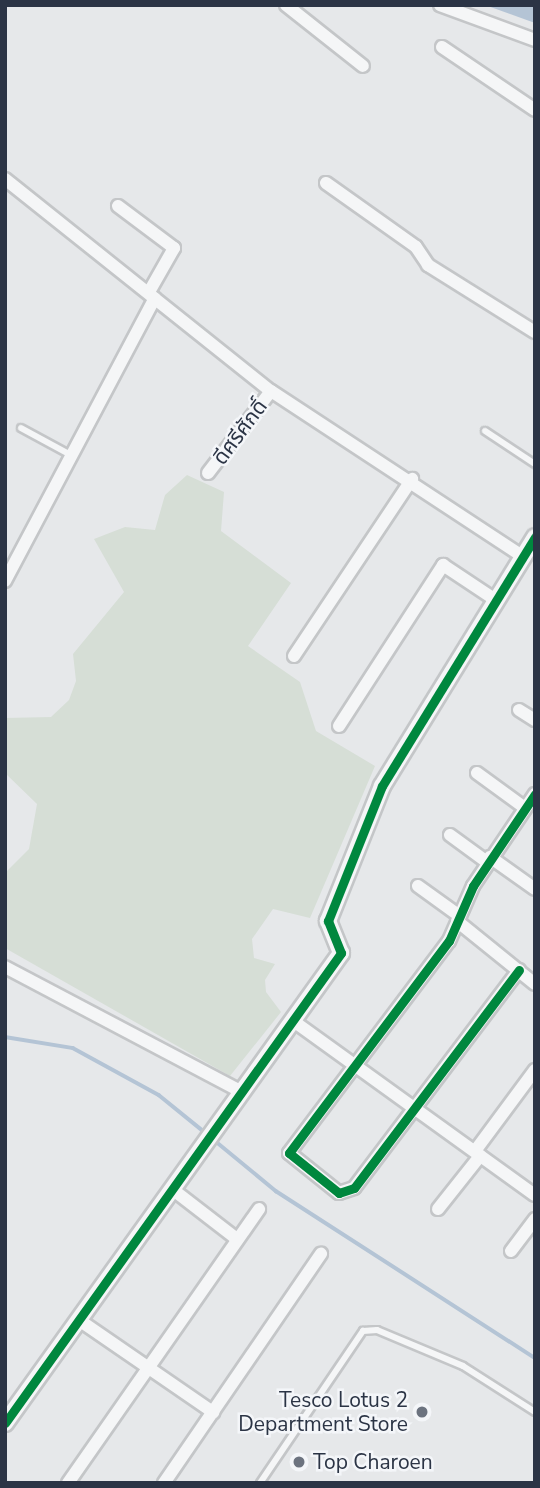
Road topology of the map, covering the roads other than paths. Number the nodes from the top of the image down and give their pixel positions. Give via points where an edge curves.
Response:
1 (286, 5) edge
2 (440, 5) edge
3 (535, 40) edge
4 (442, 47) dead end
5 (363, 66) dead end
6 (535, 110) edge
7 (5, 179) edge
8 (326, 183) dead end
9 (118, 206) dead end
10 (152, 295) junction
11 (535, 332) edge
12 (271, 391) junction
13 (21, 428) dead end
14 (485, 431) dead end
15 (71, 455) junction
16 (535, 464) edge
17 (208, 473) dead end
18 (412, 479) junction
19 (535, 537) edge
20 (522, 556) junction
21 (5, 581) edge
22 (495, 599) junction
23 (294, 656) dead end
24 (519, 710) dead end
25 (535, 720) edge
26 (339, 726) dead end
27 (477, 773) dead end
28 (531, 803) edge
29 (450, 835) dead end
30 (489, 859) junction
31 (418, 886) dead end
32 (535, 889) edge
33 (457, 918) junction
34 (5, 967) edge
35 (519, 970) junction
36 (535, 984) edge
37 (292, 1020) junction
38 (354, 1064) junction
39 (535, 1070) edge
40 (240, 1091) junction
41 (416, 1109) junction
42 (478, 1153) junction
43 (172, 1189) junction
44 (535, 1195) edge
45 (259, 1209) dead end
46 (438, 1209) dead end
47 (535, 1219) edge
48 (237, 1239) junction
49 (511, 1251) dead end
50 (321, 1254) dead end
51 (79, 1320) junction
52 (149, 1367) junction
53 (213, 1412) junction
54 (535, 1412) edge
55 (5, 1423) edge
56 (68, 1483) edge
57 (164, 1483) edge
58 (260, 1483) edge

1 - 5 street
2 - 3 street
4 - 6 street
7 - 10 street
8 - 11 street via 416,247 428,265
9 - 10 street via 174,248
10 - 12 street
10 - 15 street
12 - 17 street, ดีศรีศักดิ์
12 - 18 street
13 - 15 lane
14 - 16 lane
15 - 21 street
18 - 20 street
18 - 23 street
19 - 20 street
20 - 22 street
22 - 26 street via 443,565
22 - 37 street via 382,786 328,921 341,953
24 - 25 street
27 - 28 street
28 - 30 street
29 - 30 street
30 - 32 street
30 - 33 street
31 - 33 street
33 - 35 street
33 - 38 street via 449,941
34 - 40 street
35 - 36 street
35 - 41 street
37 - 38 street
37 - 40 street
38 - 41 street
38 - 41 street via 289,1153 339,1193 354,1188
39 - 42 street
40 - 43 street
41 - 42 street
42 - 44 street
42 - 46 street
43 - 48 street
43 - 51 street
45 - 48 street
47 - 49 street
48 - 52 street
50 - 53 street
51 - 52 street
51 - 55 street
52 - 53 street
52 - 56 street
53 - 57 street
54 - 58 lane via 463,1366 377,1330 363,1331

